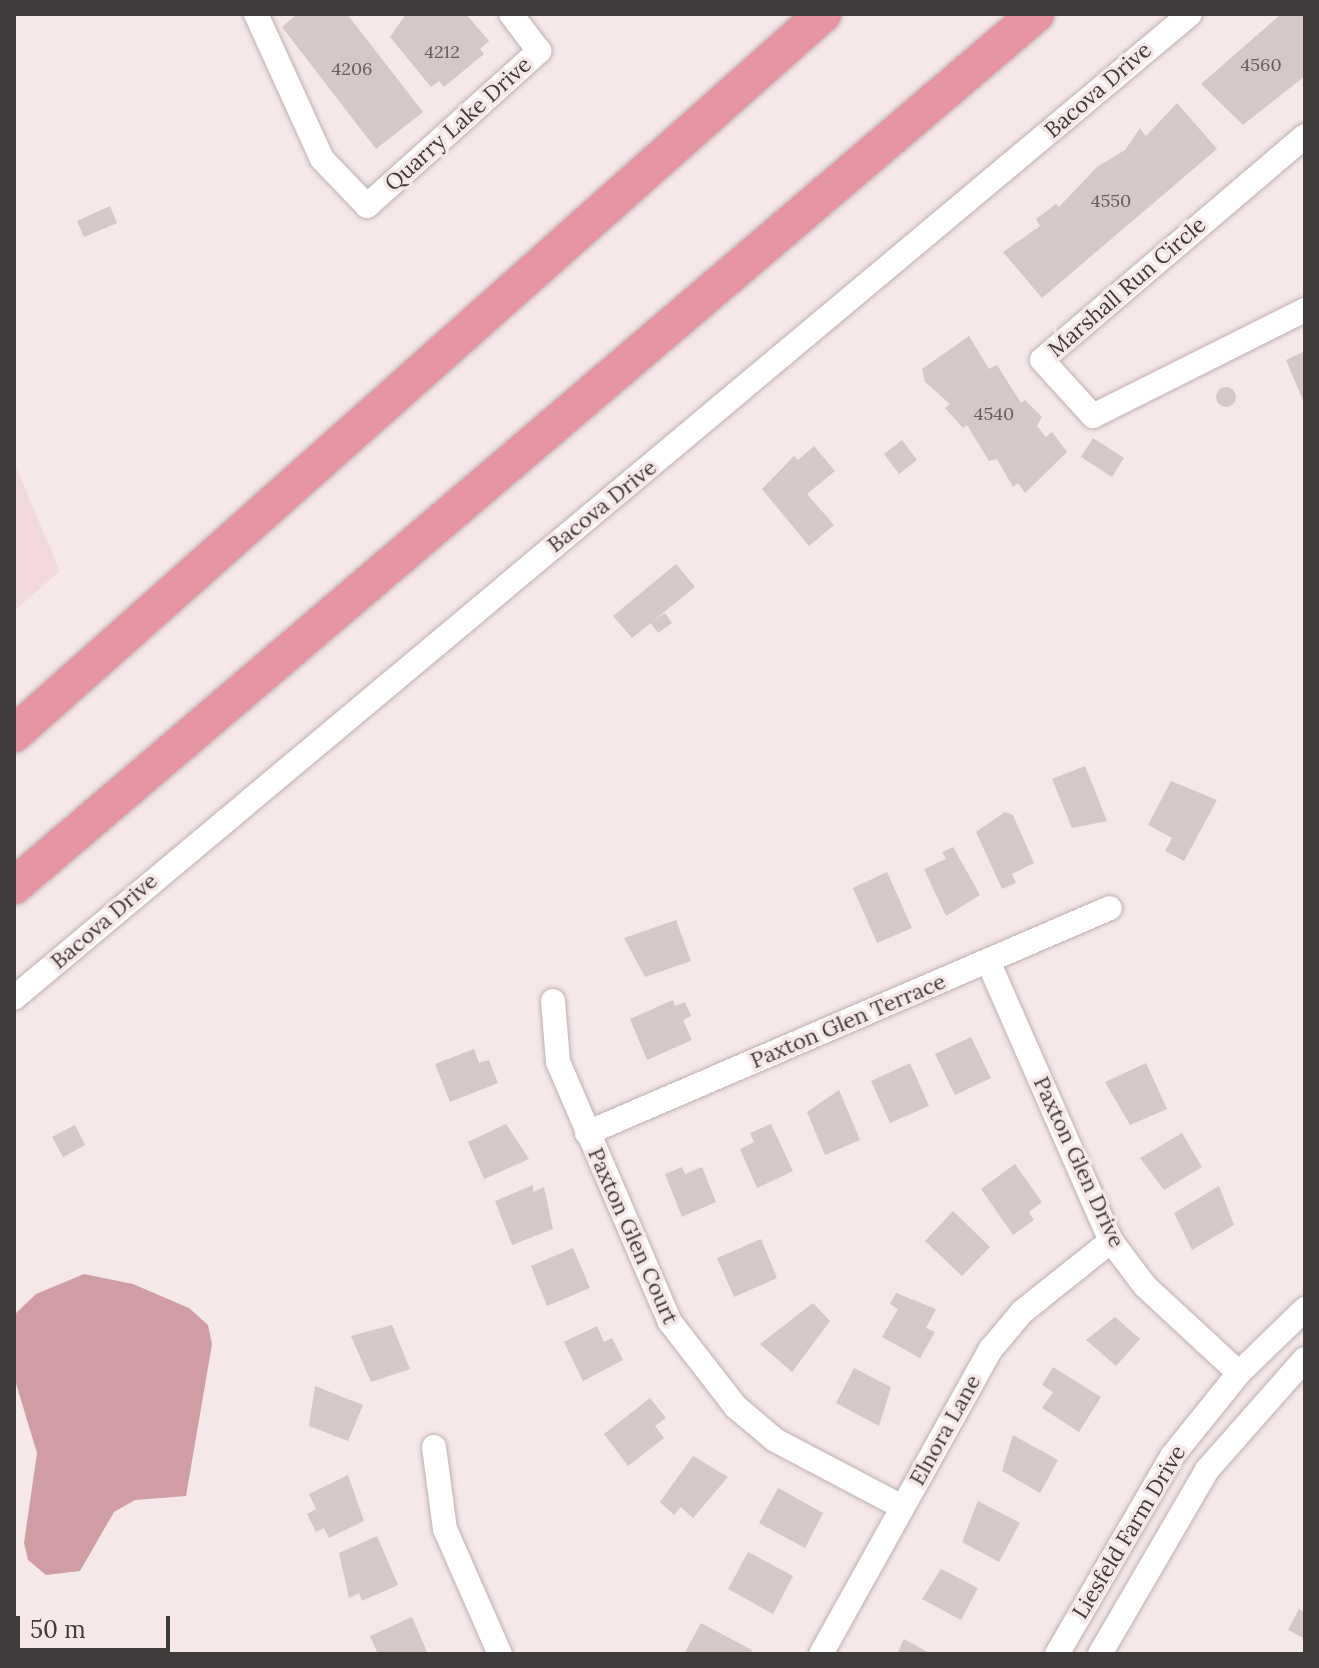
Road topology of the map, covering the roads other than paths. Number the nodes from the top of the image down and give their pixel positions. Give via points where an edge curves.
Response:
1 (256, 14) edge
2 (511, 14) edge
3 (823, 14) edge
4 (1036, 14) edge
5 (1190, 14) edge
6 (1305, 136) edge
7 (1305, 310) edge
8 (14, 734) edge
9 (14, 886) edge
10 (1110, 908) dead end
11 (988, 961) junction
12 (14, 998) edge
13 (553, 1001) dead end
14 (587, 1133) junction
15 (1111, 1241) junction
16 (1305, 1309) edge
17 (1305, 1359) edge
18 (1239, 1373) junction
19 (434, 1447) dead end
20 (902, 1507) junction
21 (500, 1654) edge
22 (821, 1654) edge
23 (1057, 1654) edge
24 (1100, 1654) edge

1 - 2 street, Quarry Lake Drive via 322,159 367,206 539,51
3 - 8 highway
4 - 9 highway
5 - 12 street, Bacova Drive
6 - 7 street, Marshall Run Circle via 1042,360 1093,416
10 - 11 street, Paxton Glen Terrace
11 - 14 street, Paxton Glen Terrace
11 - 15 street, Paxton Glen Drive
13 - 14 street, Paxton Glen Court via 558,1062
14 - 20 street, Paxton Glen Court via 646,1275 699,1365 775,1440
15 - 18 street, Paxton Glen Drive via 1145,1286
15 - 20 street, Elnora Lane via 1022,1312 991,1349
16 - 18 street, Liesfeld Farm Drive
17 - 24 street, Liesfeld Farm Drive via 1207,1470
18 - 23 street, Liesfeld Farm Drive via 1139,1507
19 - 21 street via 445,1529
20 - 22 street, Elnora Lane

